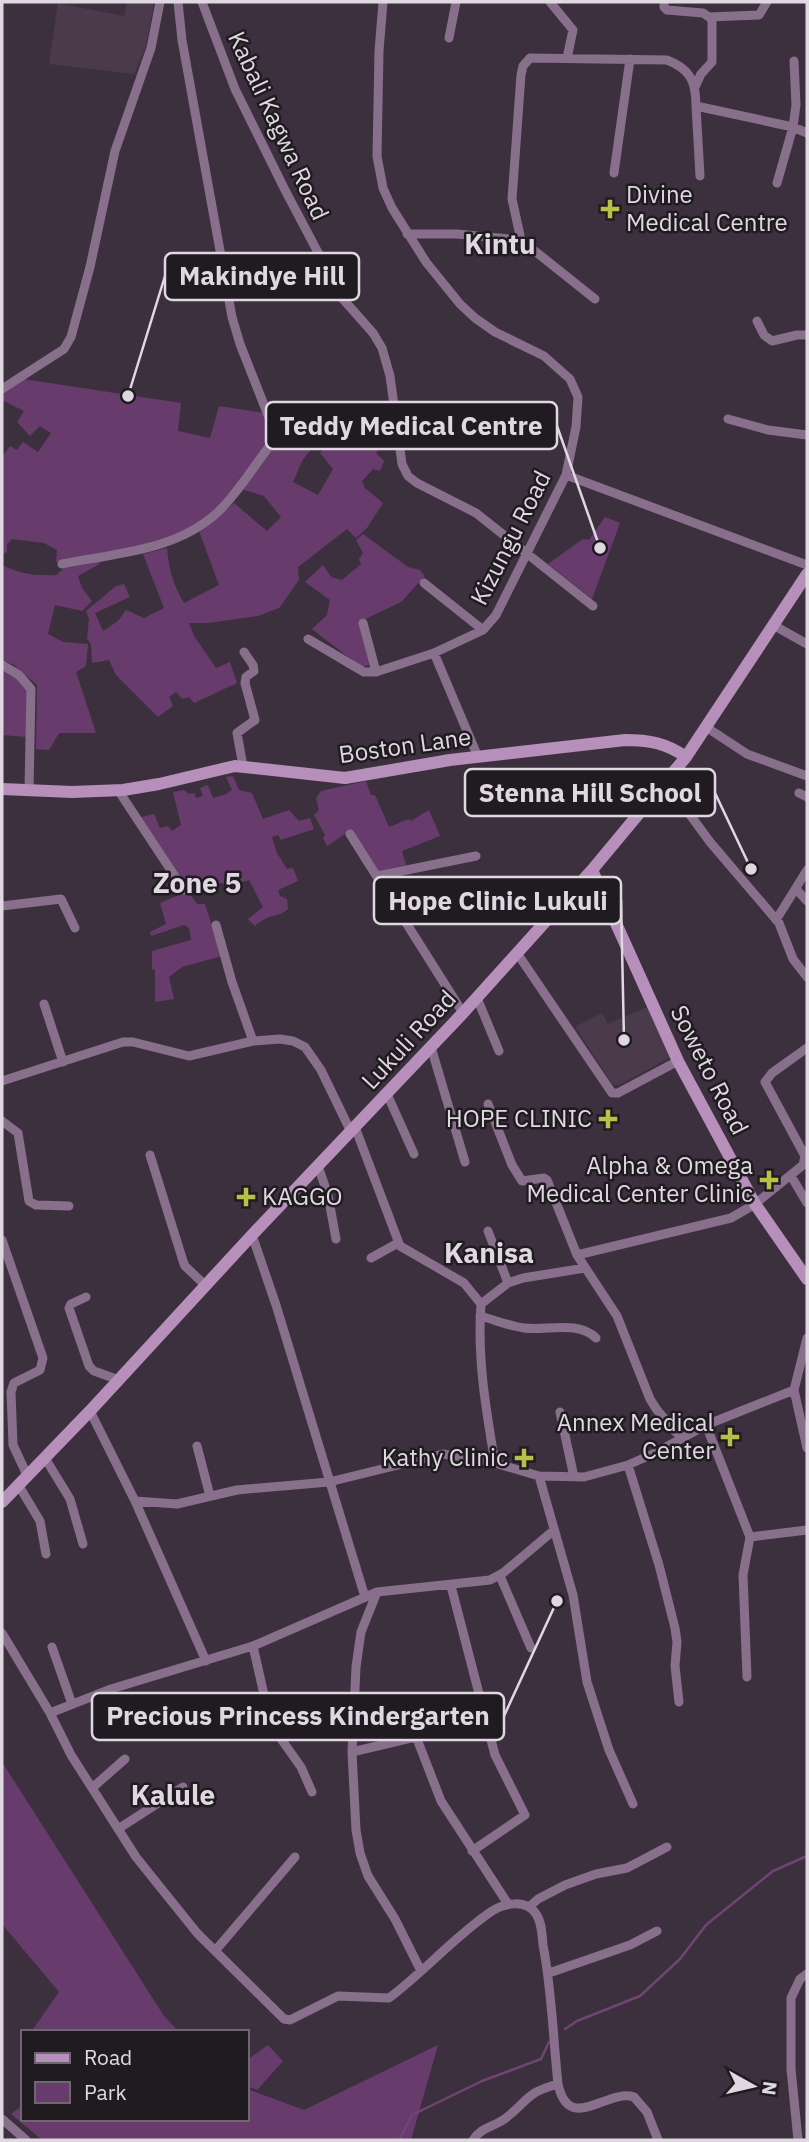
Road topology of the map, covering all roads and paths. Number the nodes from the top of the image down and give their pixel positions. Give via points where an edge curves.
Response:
1 (160, 2) edge
2 (178, 2) edge
3 (202, 2) edge
4 (383, 2) edge
5 (456, 2) edge
6 (550, 2) edge
7 (664, 2) edge
8 (767, 2) edge
9 (709, 16) junction
10 (449, 38) dead end
11 (567, 58) junction
12 (630, 59) junction
13 (794, 61) dead end
14 (695, 87) junction
15 (696, 106) junction
16 (793, 127) junction
17 (807, 133) edge
18 (614, 173) dead end
19 (700, 176) dead end
20 (776, 183) dead end
21 (407, 234) junction
22 (521, 240) junction
23 (595, 299) dead end
24 (757, 320) dead end
25 (807, 335) edge
26 (2, 389) edge
27 (728, 419) dead end
28 (807, 435) edge
29 (566, 475) junction
30 (528, 553) junction
31 (62, 564) dead end
32 (807, 565) edge
33 (807, 574) edge
34 (424, 583) dead end
35 (593, 607) dead end
36 (363, 624) dead end
37 (775, 626) junction
38 (483, 630) junction
39 (308, 639) dead end
40 (807, 644) edge
41 (244, 652) dead end
42 (434, 653) junction
43 (2, 665) edge
44 (376, 672) junction
45 (706, 727) junction
46 (478, 757) junction
47 (686, 757) junction
48 (243, 766) junction
49 (807, 776) edge
50 (666, 782) junction
51 (2, 789) edge
52 (29, 790) junction
53 (118, 790) junction
54 (350, 834) dead end
55 (476, 856) dead end
56 (592, 870) junction
57 (807, 870) edge
58 (377, 876) junction
59 (796, 889) junction
60 (184, 890) dead end
61 (807, 901) edge
62 (2, 906) edge
63 (776, 920) junction
64 (216, 925) dead end
65 (75, 928) dead end
66 (517, 953) junction
67 (807, 977) edge
68 (477, 998) junction
69 (44, 1004) dead end
70 (463, 1013) junction
71 (253, 1041) junction
72 (431, 1047) junction
73 (807, 1048) edge
74 (499, 1052) dead end
75 (678, 1061) junction
76 (63, 1062) junction
77 (2, 1080) edge
78 (387, 1094) junction
79 (488, 1104) dead end
80 (2, 1121) edge
81 (353, 1130) junction
82 (414, 1154) dead end
83 (149, 1155) dead end
84 (465, 1162) dead end
85 (318, 1166) junction
86 (791, 1176) junction
87 (807, 1203) edge
88 (755, 1204) junction
89 (69, 1206) dead end
90 (488, 1231) dead end
91 (252, 1235) junction
92 (336, 1239) dead end
93 (2, 1240) edge
94 (398, 1243) junction
95 (577, 1255) junction
96 (371, 1258) dead end
97 (585, 1268) junction
98 (807, 1279) edge
99 (508, 1283) junction
100 (206, 1286) junction
101 (86, 1297) dead end
102 (481, 1304) junction
103 (480, 1316) junction
104 (596, 1338) dead end
105 (807, 1338) edge
106 (119, 1380) junction
107 (794, 1390) junction
108 (90, 1411) junction
109 (560, 1412) dead end
110 (706, 1425) junction
111 (681, 1438) junction
112 (197, 1446) dead end
113 (807, 1448) edge
114 (46, 1458) junction
115 (495, 1463) junction
116 (628, 1465) junction
117 (539, 1476) junction
118 (574, 1478) junction
119 (23, 1481) junction
120 (329, 1482) junction
121 (210, 1496) junction
122 (135, 1501) junction
123 (2, 1502) edge
124 (807, 1530) edge
125 (554, 1531) junction
126 (750, 1537) junction
127 (83, 1544) dead end
128 (46, 1554) dead end
129 (500, 1576) junction
130 (451, 1586) junction
131 (377, 1592) junction
132 (365, 1597) junction
133 (2, 1633) edge
134 (253, 1646) junction
135 (52, 1647) dead end
136 (531, 1648) dead end
137 (206, 1661) junction
138 (747, 1677) dead end
139 (678, 1702) dead end
140 (72, 1704) junction
141 (50, 1713) junction
142 (352, 1752) junction
143 (125, 1759) dead end
144 (183, 1787) dead end
145 (92, 1788) junction
146 (312, 1792) dead end
147 (633, 1804) dead end
148 (118, 1829) junction
149 (667, 1847) dead end
150 (472, 1851) junction
151 (295, 1857) dead end
152 (508, 1904) junction
153 (529, 1907) junction
154 (657, 1931) dead end
155 (215, 1951) junction
156 (421, 1971) junction
157 (549, 1973) junction
158 (807, 1974) edge
159 (558, 2084) junction
160 (2, 2119) edge
161 (26, 2140) edge
162 (473, 2140) edge
163 (658, 2140) edge
164 (798, 2140) edge

1 - 26 street via 151,48 115,151 75,327 64,349
2 - 31 street via 225,287 273,438 220,510 184,537
3 - 30 street, Kabali Kagwa Road via 235,89 302,223 342,298 382,348 404,470 417,484 476,513
4 - 21 street, Kizungu Road via 378,170
5 - 10 street
6 - 11 street via 573,30
7 - 9 street via 667,10
8 - 9 street via 759,15
9 - 14 street via 712,62
11 - 12 street
11 - 22 street via 530,58 523,66 512,199
12 - 14 street via 678,64
12 - 18 street
13 - 16 street
14 - 15 street
15 - 16 street
15 - 19 street
16 - 17 street
16 - 20 street
21 - 22 street
21 - 29 street, Kizungu Road via 448,292 475,318 544,356 570,379 579,405
22 - 23 street
24 - 25 street via 769,340
27 - 28 street
29 - 30 street, Kizungu Road
29 - 32 street
30 - 35 street, Kabali Kagwa Road
30 - 38 street, Kizungu Road via 496,615
33 - 37 street, Lukuli Road
34 - 38 street
36 - 44 street
37 - 40 street
37 - 45 street, Lukuli Road
38 - 42 street, Kizungu Road
39 - 44 street via 361,671
41 - 48 street via 253,664 254,671 245,680 255,720 237,733
42 - 44 street, Kizungu Road
42 - 46 street
43 - 52 street via 31,689
45 - 47 street, Lukuli Road
45 - 49 street via 747,754
46 - 47 street, Boston Lane via 638,740 666,745
46 - 48 street, Boston Lane via 345,778
47 - 50 street, Lukuli Road
48 - 53 street, Boston Lane
50 - 56 street, Lukuli Road
50 - 63 street
51 - 52 street, Boston Lane
52 - 53 street, Boston Lane
53 - 60 street
54 - 58 street
55 - 58 street
56 - 66 street, Lukuli Road
56 - 75 street, Soweto Road
57 - 59 street
58 - 70 street
59 - 61 street
59 - 63 street
62 - 65 street via 61,900
63 - 67 street via 793,959
64 - 71 street
66 - 68 street, Lukuli Road
66 - 75 street via 611,1093
68 - 70 street, Lukuli Road
68 - 74 street
69 - 76 street
70 - 72 street, Lukuli Road
71 - 76 street via 190,1056 123,1042
71 - 81 street via 286,1039 305,1047
72 - 78 street, Lukuli Road
72 - 84 street
73 - 86 street via 765,1082 805,1156 803,1165
75 - 88 street, Soweto Road
76 - 77 street
78 - 81 street, Lukuli Road
78 - 82 street
79 - 95 street via 522,1181 548,1180
80 - 89 street via 18,1133 29,1201
81 - 85 street, Lukuli Road
81 - 94 street
83 - 100 street via 185,1266
85 - 91 street, Lukuli Road
85 - 92 street
86 - 87 street
86 - 88 street
88 - 95 street via 730,1218
88 - 98 street, Soweto Road
90 - 99 street
91 - 100 street, Lukuli Road
91 - 120 street
93 - 119 street via 43,1358 40,1370 14,1383 10,1392 13,1445
94 - 96 street
94 - 102 street via 464,1283
95 - 97 street
97 - 99 street
97 - 111 street via 617,1316 650,1399
99 - 102 street
100 - 106 street, Lukuli Road
101 - 106 street via 69,1308 89,1366
102 - 103 street
103 - 104 street via 537,1329 582,1330
103 - 115 street via 483,1393
105 - 107 street
106 - 108 street, Lukuli Road
107 - 110 street
107 - 113 street
108 - 114 street, Lukuli Road
108 - 122 street
109 - 118 street
110 - 111 street
110 - 126 street
111 - 116 street
112 - 121 street
114 - 119 street, Lukuli Road
114 - 127 street via 71,1499
115 - 117 street
115 - 120 street via 443,1454
116 - 118 street
116 - 139 street via 675,1628
117 - 118 street
117 - 125 street
119 - 123 street, Lukuli Road
119 - 128 street via 40,1521
120 - 121 street
120 - 132 street
121 - 122 street via 177,1504
122 - 137 street
124 - 126 street
125 - 129 street
125 - 147 street via 576,1607 587,1682
126 - 138 street via 743,1575
129 - 130 street
129 - 136 street
130 - 131 street
130 - 150 street via 495,1755 525,1815
131 - 132 street
131 - 142 street via 360,1638
132 - 134 street
133 - 141 street
134 - 137 street
134 - 146 street via 267,1707
135 - 140 street
137 - 140 street
140 - 141 street
141 - 145 street
142 - 150 street via 417,1739 441,1801
142 - 156 street via 361,1858
143 - 145 street
144 - 148 street
145 - 148 street
148 - 155 street via 177,1911
149 - 153 street via 626,1868 565,1885
150 - 152 street
151 - 155 street
152 - 153 street
152 - 156 street via 493,1911
153 - 157 street via 538,1916
154 - 157 street
155 - 156 street via 287,2020 338,1996 389,1998
157 - 159 street
158 - 164 street via 791,1998
159 - 162 street via 536,2090
159 - 163 street via 563,2099 575,2108 634,2097
160 - 161 street

